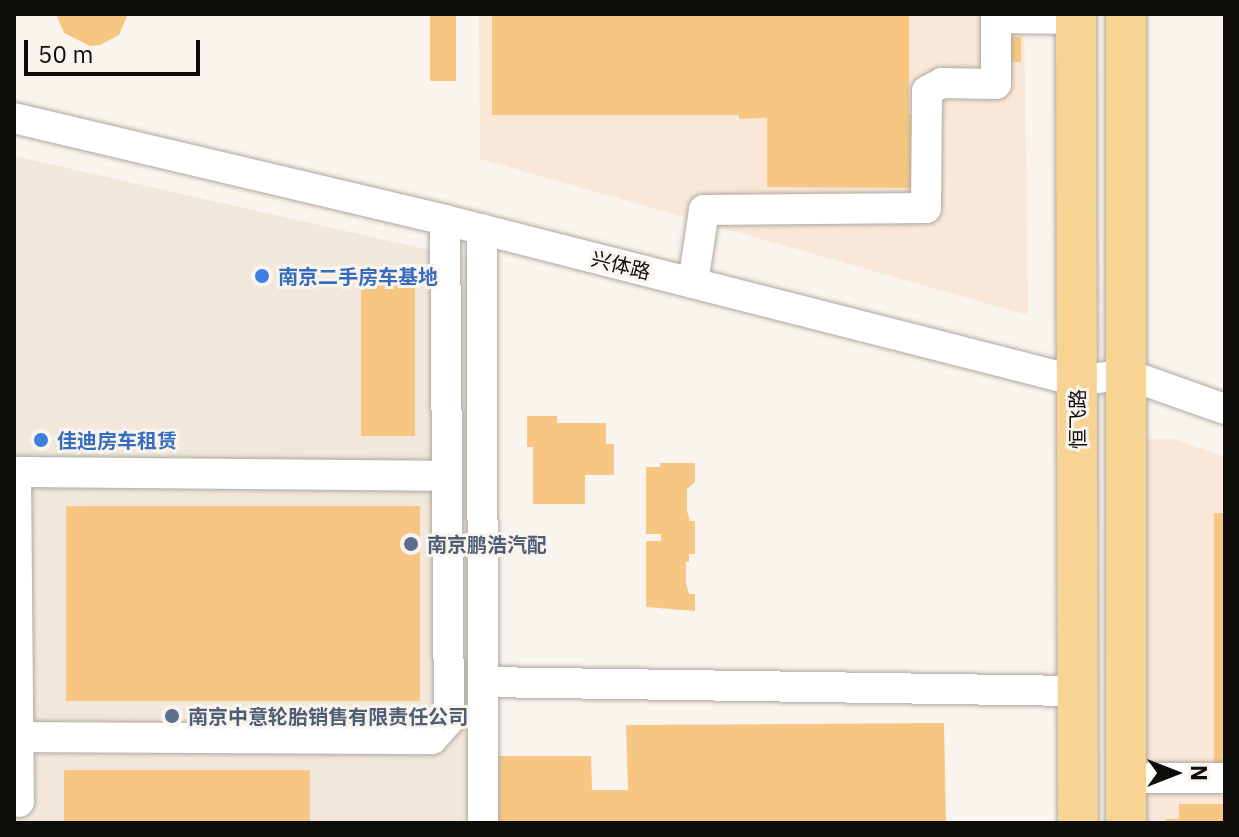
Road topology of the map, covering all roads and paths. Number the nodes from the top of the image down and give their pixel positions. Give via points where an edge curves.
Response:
1 (1126, 14) edge
2 (996, 16) edge
3 (1076, 17) edge
4 (14, 118) edge
5 (445, 220) junction
6 (482, 229) junction
7 (693, 283) junction
8 (1126, 374) junction
9 (1077, 381) junction
10 (1225, 409) edge
11 (15, 472) edge
12 (447, 476) junction
13 (483, 682) junction
14 (1078, 691) junction
15 (19, 737) junction
16 (1126, 778) junction
17 (1225, 778) edge
18 (19, 802) dead end
19 (483, 823) edge
20 (1078, 823) edge
21 (1126, 823) edge

1 - 8 main road
2 - 3 lane
2 - 7 lane via 996,84 942,83 927,91 926,208 704,210
3 - 9 main road, 恒飞路
4 - 5 lane, 兴体路
5 - 6 lane, 兴体路
5 - 12 lane
6 - 7 lane, 兴体路
6 - 13 lane
7 - 9 lane, 兴体路
8 - 9 lane, 兴体路
8 - 10 lane, 兴体路
8 - 16 main road
9 - 14 main road, 恒飞路
11 - 12 lane
11 - 15 lane
12 - 15 lane via 449,720 432,739
13 - 14 lane
13 - 19 lane
14 - 20 main road, 恒飞路
15 - 18 lane
16 - 17 lane
16 - 21 main road

